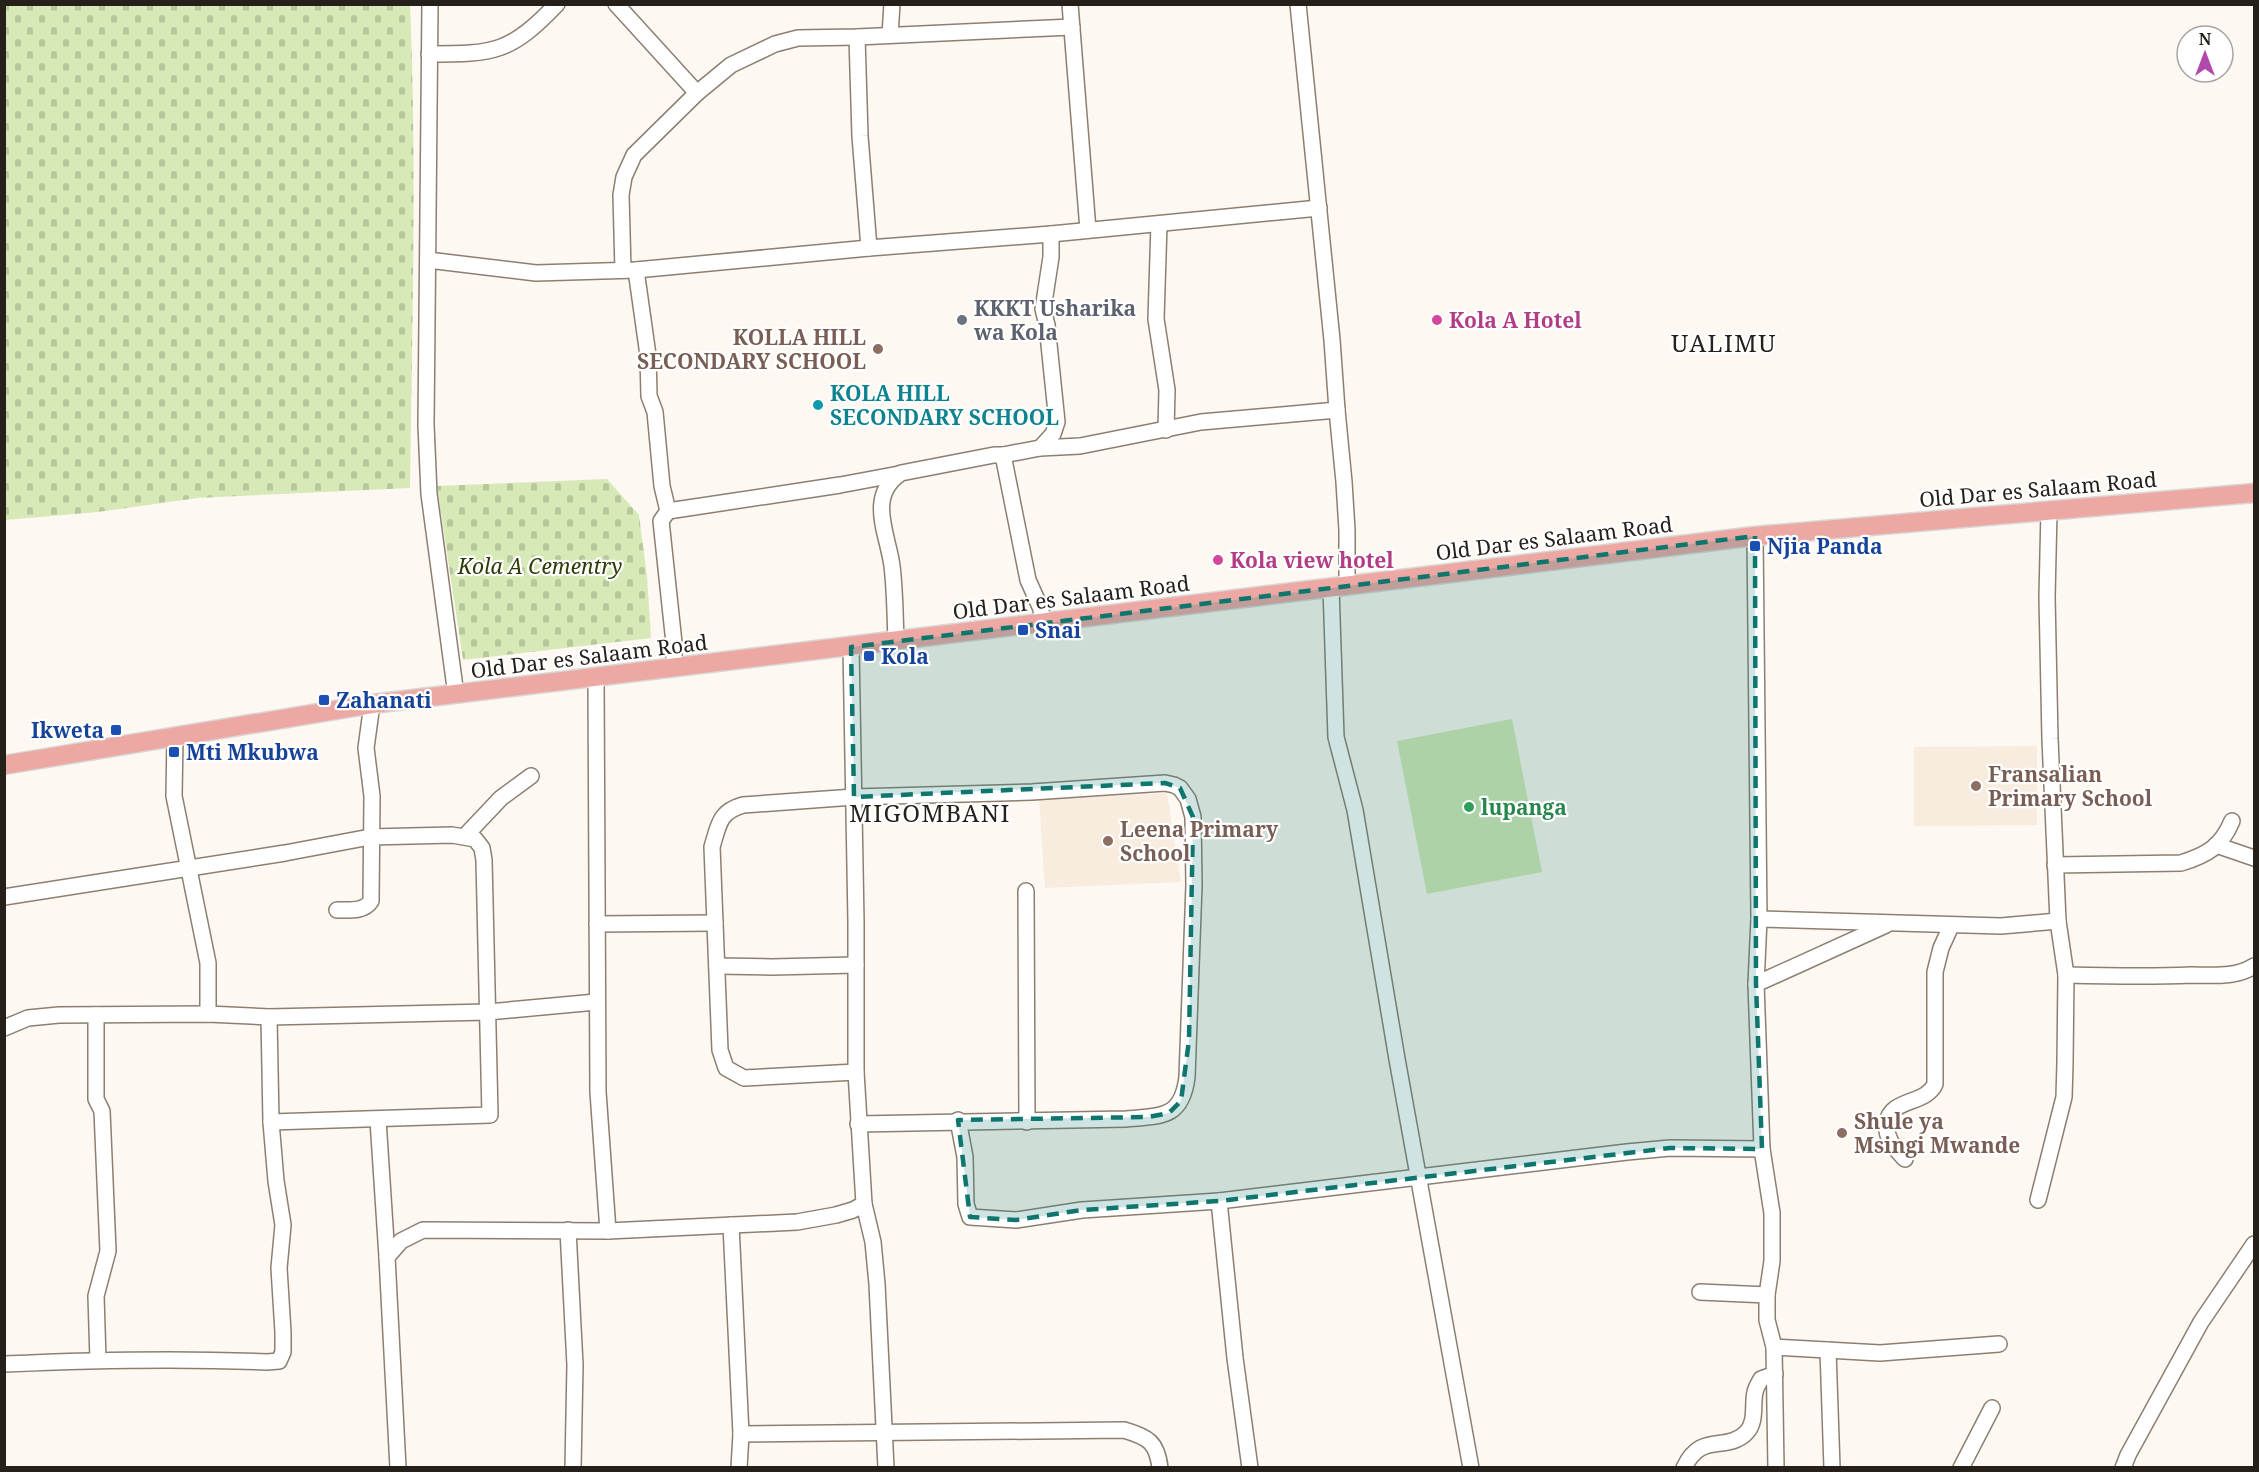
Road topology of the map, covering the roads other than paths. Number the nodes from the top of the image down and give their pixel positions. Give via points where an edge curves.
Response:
1 (430, 4) edge
2 (557, 4) edge
3 (616, 4) edge
4 (892, 4) edge
5 (1070, 4) edge
6 (1298, 4) edge
7 (1072, 27) junction
8 (886, 35) junction
9 (857, 37) junction
10 (429, 54) junction
11 (858, 63) junction
12 (697, 93) junction
13 (1319, 208) junction
14 (1159, 224) junction
15 (1088, 230) junction
16 (1051, 234) junction
17 (869, 248) junction
18 (428, 260) junction
19 (630, 270) junction
20 (1336, 410) junction
21 (1166, 430) junction
22 (1040, 448) junction
23 (1003, 455) junction
24 (901, 473) junction
25 (2254, 493) edge
26 (668, 511) junction
27 (2049, 511) junction
28 (1755, 536) junction
29 (1339, 587) junction
30 (1042, 624) junction
31 (896, 640) junction
32 (851, 647) junction
33 (674, 668) junction
34 (596, 678) junction
35 (456, 695) junction
36 (372, 704) junction
37 (175, 737) junction
38 (4, 765) edge
39 (531, 776) dead end
40 (854, 797) junction
41 (2232, 821) dead end
42 (465, 836) junction
43 (370, 837) junction
44 (2216, 845) junction
45 (2254, 858) edge
46 (2055, 865) junction
47 (188, 868) junction
48 (1026, 891) dead end
49 (4, 897) edge
50 (337, 910) dead end
51 (1758, 919) junction
52 (2058, 921) junction
53 (715, 923) junction
54 (1889, 923) junction
55 (597, 924) junction
56 (1951, 926) junction
57 (856, 965) junction
58 (717, 966) junction
59 (2254, 966) edge
60 (2066, 975) junction
61 (1756, 984) junction
62 (597, 1002) junction
63 (488, 1012) junction
64 (208, 1014) junction
65 (96, 1016) junction
66 (268, 1017) junction
67 (4, 1028) edge
68 (856, 1072) junction
69 (378, 1120) junction
70 (958, 1120) junction
71 (271, 1122) junction
72 (1027, 1122) junction
73 (858, 1124) junction
74 (1762, 1149) junction
75 (1905, 1159) dead end
76 (1420, 1178) junction
77 (2038, 1200) dead end
78 (1219, 1201) junction
79 (864, 1204) junction
80 (731, 1225) junction
81 (568, 1230) junction
82 (608, 1231) junction
83 (2254, 1244) edge
84 (387, 1257) junction
85 (1700, 1292) dead end
86 (1767, 1295) junction
87 (1999, 1344) dead end
88 (1774, 1347) junction
89 (1828, 1350) junction
90 (98, 1360) junction
91 (4, 1364) edge
92 (1775, 1374) junction
93 (1992, 1408) dead end
94 (885, 1432) junction
95 (741, 1434) junction
96 (398, 1467) edge
97 (573, 1467) edge
98 (739, 1467) edge
99 (886, 1467) edge
100 (1160, 1467) edge
101 (1250, 1467) edge
102 (1471, 1467) edge
103 (1684, 1467) edge
104 (1776, 1467) edge
105 (1832, 1467) edge
106 (1961, 1467) edge
107 (2123, 1467) edge

1 - 10 street
2 - 10 street via 509,46 488,52
3 - 12 street
4 - 8 street
5 - 7 street
6 - 13 street
7 - 8 street
7 - 15 street
8 - 9 street
8 - 11 street
9 - 11 street
9 - 12 street via 798,38 775,44 731,65
10 - 18 street
11 - 17 street
12 - 19 street via 634,155 624,177 620,220
13 - 14 street
13 - 20 street
14 - 15 street
14 - 21 street via 1156,319 1166,372
15 - 16 street
16 - 17 street
16 - 22 street via 1043,309 1058,422
17 - 19 street
18 - 19 street via 518,272
18 - 35 street via 429,494
19 - 26 street via 648,355 649,396 655,412
20 - 21 street via 1201,422
20 - 29 street via 1347,530
21 - 22 street via 1080,446
22 - 23 street
23 - 24 street
23 - 30 street via 1028,579 1041,609
24 - 26 street
24 - 31 street via 885,489 881,518 892,565
25 - 27 main road, Old Dar es Salaam Road
26 - 33 street via 661,521
27 - 28 main road, Old Dar es Salaam Road
27 - 46 street via 2047,597
28 - 29 main road, Old Dar es Salaam Road
28 - 51 street
29 - 30 main road, Old Dar es Salaam Road
29 - 76 street via 1336,737 1355,810
30 - 31 main road, Old Dar es Salaam Road
31 - 32 main road, Old Dar es Salaam Road
32 - 33 main road, Old Dar es Salaam Road
32 - 40 street
33 - 34 main road, Old Dar es Salaam Road
34 - 35 main road, Old Dar es Salaam Road
34 - 55 street
35 - 36 main road, Old Dar es Salaam Road
36 - 37 main road, Old Dar es Salaam Road
36 - 43 street via 366,748 372,796
37 - 38 main road, Old Dar es Salaam Road
37 - 47 street via 174,796
39 - 42 street via 501,798
40 - 53 street via 729,809 712,847
40 - 57 street
40 - 72 street via 1032,792 1165,783 1177,786 1188,799 1193,817 1194,885 1185,1093 1169,1113 1148,1118
41 - 44 street
42 - 43 street
42 - 63 street via 475,839 483,854
43 - 47 street
43 - 50 street via 371,901 353,911
44 - 45 street
44 - 46 street via 2206,854 2181,863
46 - 52 street
47 - 49 street
47 - 64 street via 208,963
48 - 72 street
51 - 54 street
51 - 61 street
52 - 56 street via 2018,926
52 - 60 street
53 - 55 street
53 - 58 street
54 - 56 street
54 - 61 street
55 - 62 street
56 - 75 street via 1935,972 1935,1084 1930,1092 1887,1116 1888,1140
57 - 58 street
57 - 68 street
58 - 68 street via 720,1050 726,1068 744,1078
59 - 60 street via 2241,973 2225,974
60 - 77 street via 2064,1097
61 - 74 street
62 - 63 street
62 - 82 street via 598,1092
63 - 66 street
63 - 69 street via 490,1115
64 - 65 street
64 - 66 street
65 - 67 street via 28,1018
65 - 90 street via 96,1099 102,1111 108,1251 96,1296
66 - 71 street
68 - 73 street
69 - 71 street
69 - 84 street
70 - 72 street
70 - 73 street
70 - 78 street via 970,1217 1016,1220 1082,1210
71 - 90 street via 283,1225 279,1268 283,1352 279,1360
73 - 79 street
74 - 76 street via 1649,1150
74 - 86 street via 1772,1213
76 - 78 street
76 - 102 street
78 - 101 street
79 - 80 street via 836,1215 797,1222
79 - 94 street via 877,1284
80 - 82 street
80 - 95 street
81 - 82 street
81 - 84 street via 423,1230 401,1241
81 - 97 street via 575,1365
83 - 107 street via 2201,1322
84 - 96 street
85 - 86 street
86 - 88 street via 1767,1320
87 - 89 street via 1880,1353
88 - 89 street
88 - 92 street
89 - 105 street
90 - 91 street
92 - 103 street via 1761,1379 1755,1390 1749,1430 1740,1438 1702,1446 1689,1456
92 - 104 street
93 - 106 street
94 - 95 street
94 - 99 street
94 - 100 street via 1124,1430 1150,1441 1156,1448
95 - 98 street

